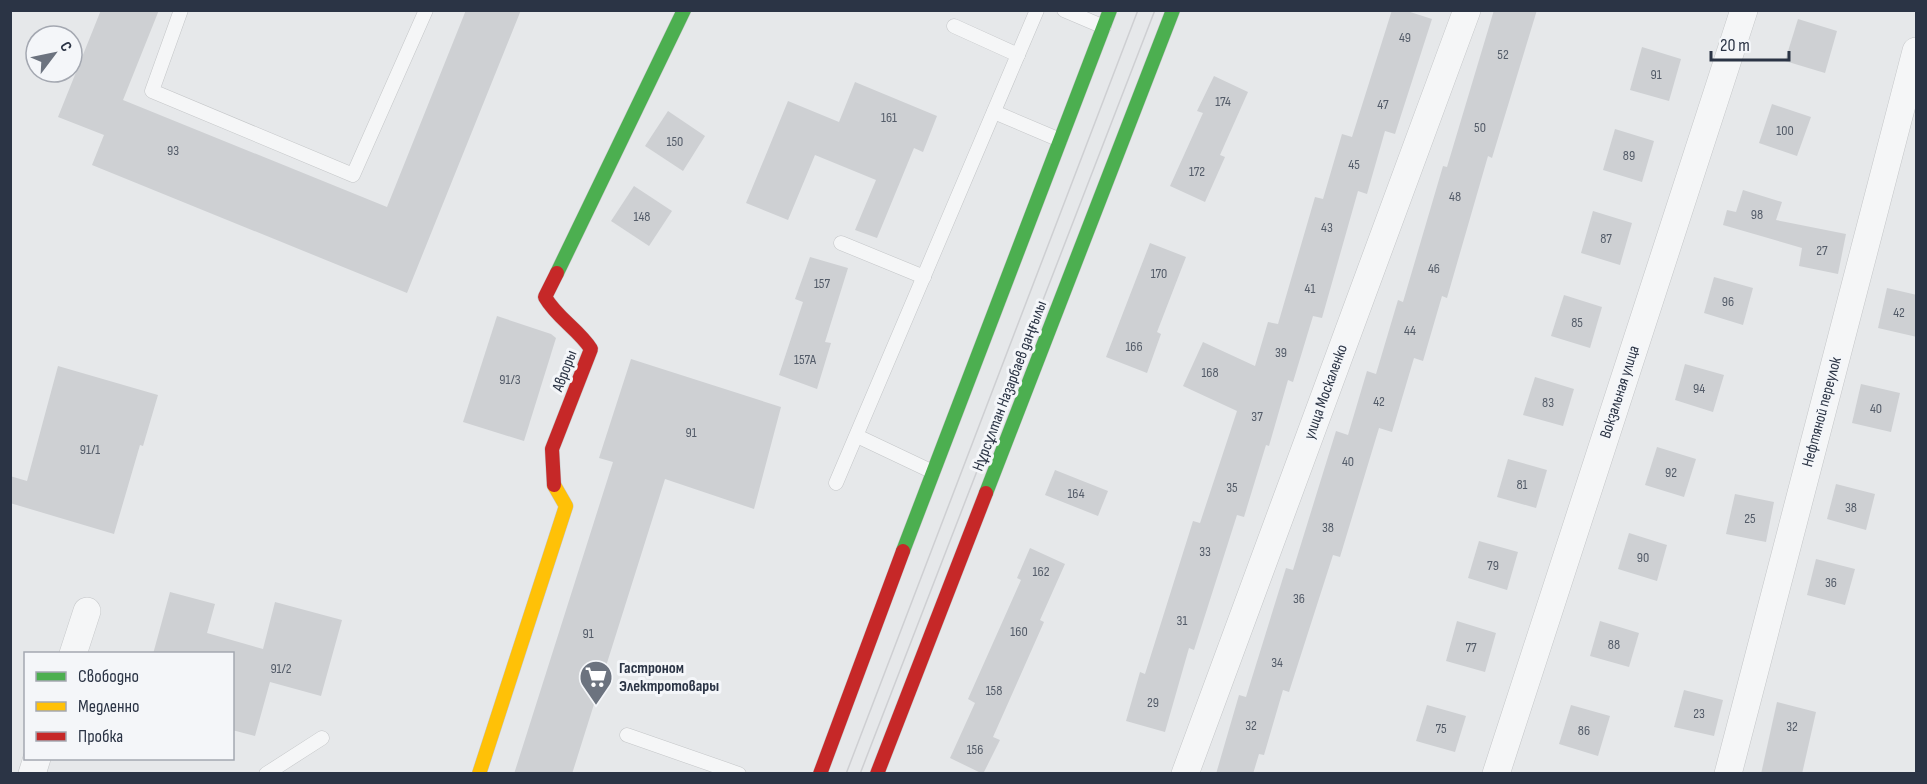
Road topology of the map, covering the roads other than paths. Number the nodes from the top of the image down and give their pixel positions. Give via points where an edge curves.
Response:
1 (181, 10) edge
2 (426, 10) edge
3 (684, 10) edge
4 (1037, 10) edge
5 (1064, 10) edge
6 (1110, 10) edge
7 (1173, 10) edge
8 (1467, 10) edge
9 (1744, 10) edge
10 (954, 26) dead end
11 (1104, 27) junction
12 (1917, 51) edge
13 (1018, 55) junction
14 (994, 112) junction
15 (1060, 140) junction
16 (841, 243) dead end
17 (924, 277) junction
18 (856, 436) junction
19 (933, 472) junction
20 (836, 483) dead end
21 (87, 611) dead end
22 (74, 652) edge
23 (627, 735) dead end
24 (322, 738) dead end
25 (266, 774) edge
26 (479, 774) edge
27 (739, 774) edge
28 (820, 774) edge
29 (877, 774) edge
30 (1185, 774) edge
31 (1496, 774) edge
32 (1728, 774) edge

1 - 2 lane via 152,91 353,175
3 - 26 main road, Авроры via 545,297 552,313 580,332 591,349 552,450 552,482 566,506
4 - 13 lane
5 - 11 lane
6 - 11 main road
7 - 29 main road, Нұрсұлтан Назарбаев даңғылы
8 - 30 street, улица Москаленко
9 - 31 street, Вокзальная улица
10 - 13 lane
11 - 15 main road
12 - 32 street, Нефтяной переулок
13 - 14 lane
14 - 15 lane
14 - 17 lane
15 - 19 main road
16 - 17 lane
17 - 18 lane
18 - 19 lane
18 - 20 lane
19 - 28 main road
21 - 22 street
23 - 27 lane
24 - 25 lane

